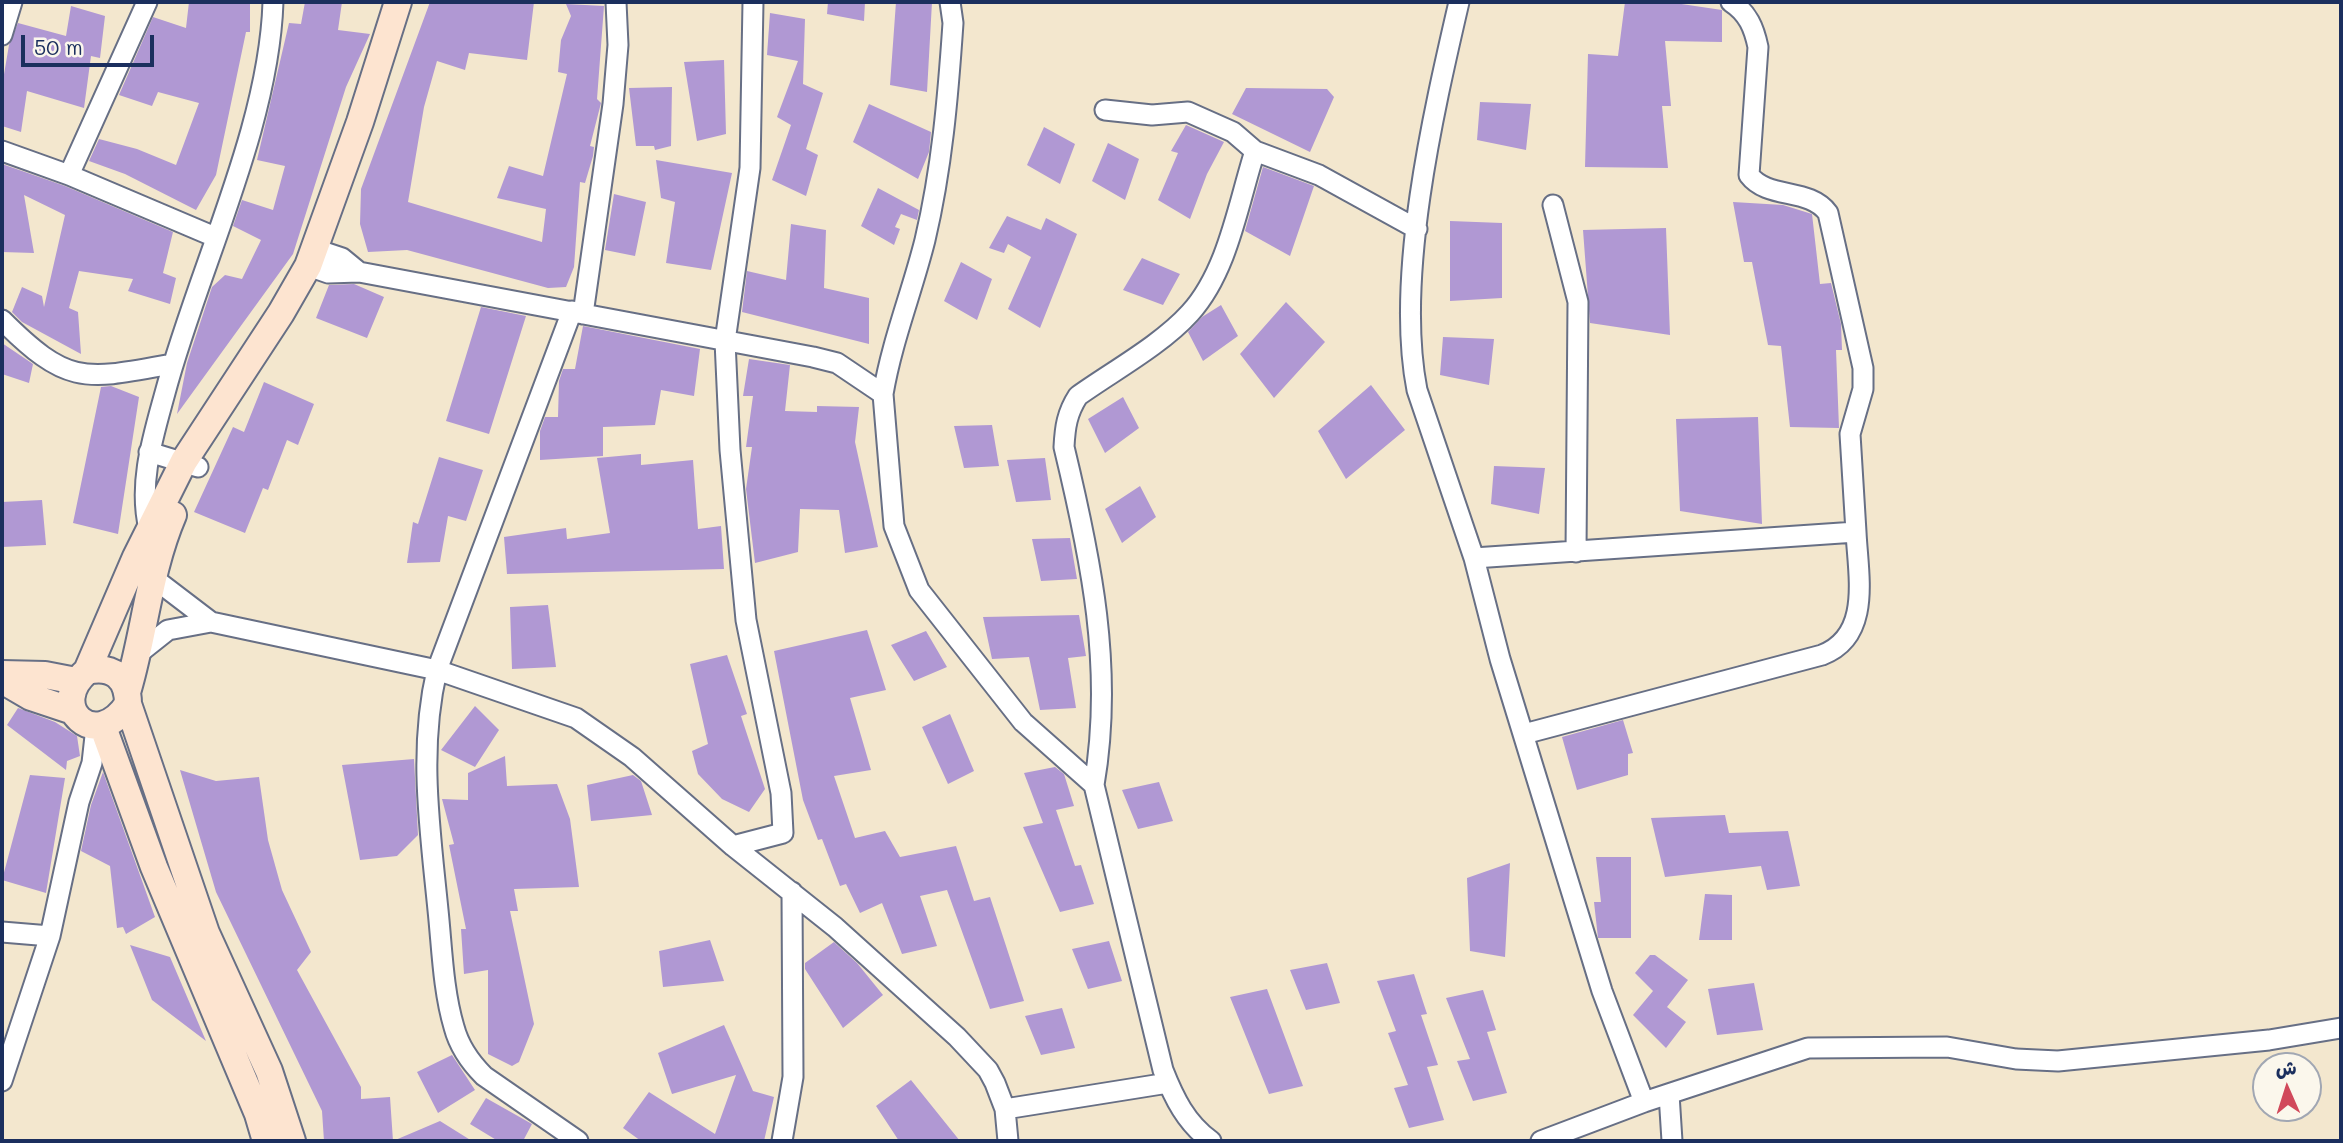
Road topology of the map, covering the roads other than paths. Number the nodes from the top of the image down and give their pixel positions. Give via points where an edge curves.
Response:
1 (12, 2) edge
2 (146, 2) edge
3 (273, 2) edge
4 (398, 2) edge
5 (414, 2) edge
6 (616, 2) edge
7 (753, 2) edge
8 (950, 2) edge
9 (1460, 2) edge
10 (1731, 2) edge
11 (2, 35) edge
12 (1105, 110) dead end
13 (2, 150) edge
14 (1255, 151) junction
15 (69, 175) junction
16 (1553, 205) dead end
17 (1417, 229) junction
18 (215, 237) junction
19 (317, 260) junction
20 (578, 313) junction
21 (2, 320) edge
22 (725, 341) junction
23 (172, 364) junction
24 (883, 394) junction
25 (149, 452) junction
26 (191, 464) junction
27 (1856, 532) junction
28 (157, 533) junction
29 (1576, 552) junction
30 (1474, 558) junction
31 (152, 577) junction
32 (211, 622) junction
33 (139, 653) junction
34 (437, 670) junction
35 (2, 674) edge
36 (81, 676) junction
37 (2, 680) edge
38 (128, 697) junction
39 (73, 711) junction
40 (99, 727) junction
41 (1524, 734) junction
42 (1094, 785) junction
43 (733, 846) junction
44 (792, 892) junction
45 (2, 932) edge
46 (50, 936) junction
47 (2, 1024) edge
48 (22, 1025) junction
49 (2341, 1028) edge
50 (2, 1080) edge
51 (1168, 1083) junction
52 (1669, 1094) junction
53 (1644, 1102) junction
54 (1005, 1109) junction
55 (266, 1141) edge
56 (292, 1141) edge
57 (578, 1141) edge
58 (782, 1141) edge
59 (1008, 1141) edge
60 (1211, 1141) edge
61 (1541, 1141) edge
62 (1672, 1141) edge

1 - 11 street
2 - 15 street
3 - 18 street via 268,56 241,161
4 - 19 main road
5 - 19 main road
6 - 20 street via 613,104
7 - 22 street via 750,168
8 - 24 street via 953,23 939,173 925,242 890,352
9 - 17 street via 1440,87
10 - 27 street via 1747,16 1758,47 1749,175 1760,186 1806,197 1828,213 1864,368 1862,396 1850,434
12 - 14 street via 1152,115 1188,112 1233,132
13 - 15 street
14 - 17 street via 1320,176
14 - 42 street via 1219,265 1202,297 1180,323 1078,396 1065,426 1063,447 1100,626 1102,727
15 - 18 street
16 - 29 street via 1578,302
17 - 30 street via 1410,344 1413,368
18 - 23 street
19 - 20 street via 339,274 359,272
19 - 26 main road
20 - 22 street
20 - 34 street
21 - 23 street via 39,356 65,370 113,374
22 - 24 street via 837,363
22 - 43 street via 746,620 781,793 783,833
23 - 25 street
24 - 42 street via 894,526 919,590 1023,722
25 - 26 street
25 - 28 street via 145,513
26 - 28 main road
27 - 29 street
27 - 41 street via 1860,602 1843,645 1822,655
28 - 31 main road
28 - 36 main road
29 - 30 street
30 - 41 street
31 - 32 street
31 - 33 main road
32 - 33 street via 168,630
32 - 34 street
33 - 38 main road
34 - 43 street via 576,718 632,757
34 - 57 street via 426,729 426,777 453,1027 465,1054 484,1076
35 - 36 main road
36 - 38 main road via 99,668 111,671 122,678
36 - 39 main road via 71,690
37 - 39 main road via 31,697
38 - 40 main road via 118,719
38 - 56 main road via 206,933 269,1070
39 - 40 main road via 79,719
40 - 46 street
40 - 55 main road
41 - 53 street via 1602,991
42 - 51 street
43 - 44 street
44 - 54 street via 957,1037 988,1069
44 - 58 street via 793,1077
45 - 46 street
46 - 48 street
47 - 48 street
48 - 50 street
49 - 52 street via 2269,1041 2058,1061 1947,1047 1808,1048
51 - 54 street
51 - 60 street via 1177,1104
52 - 53 street
52 - 62 street
53 - 61 street
54 - 59 street

